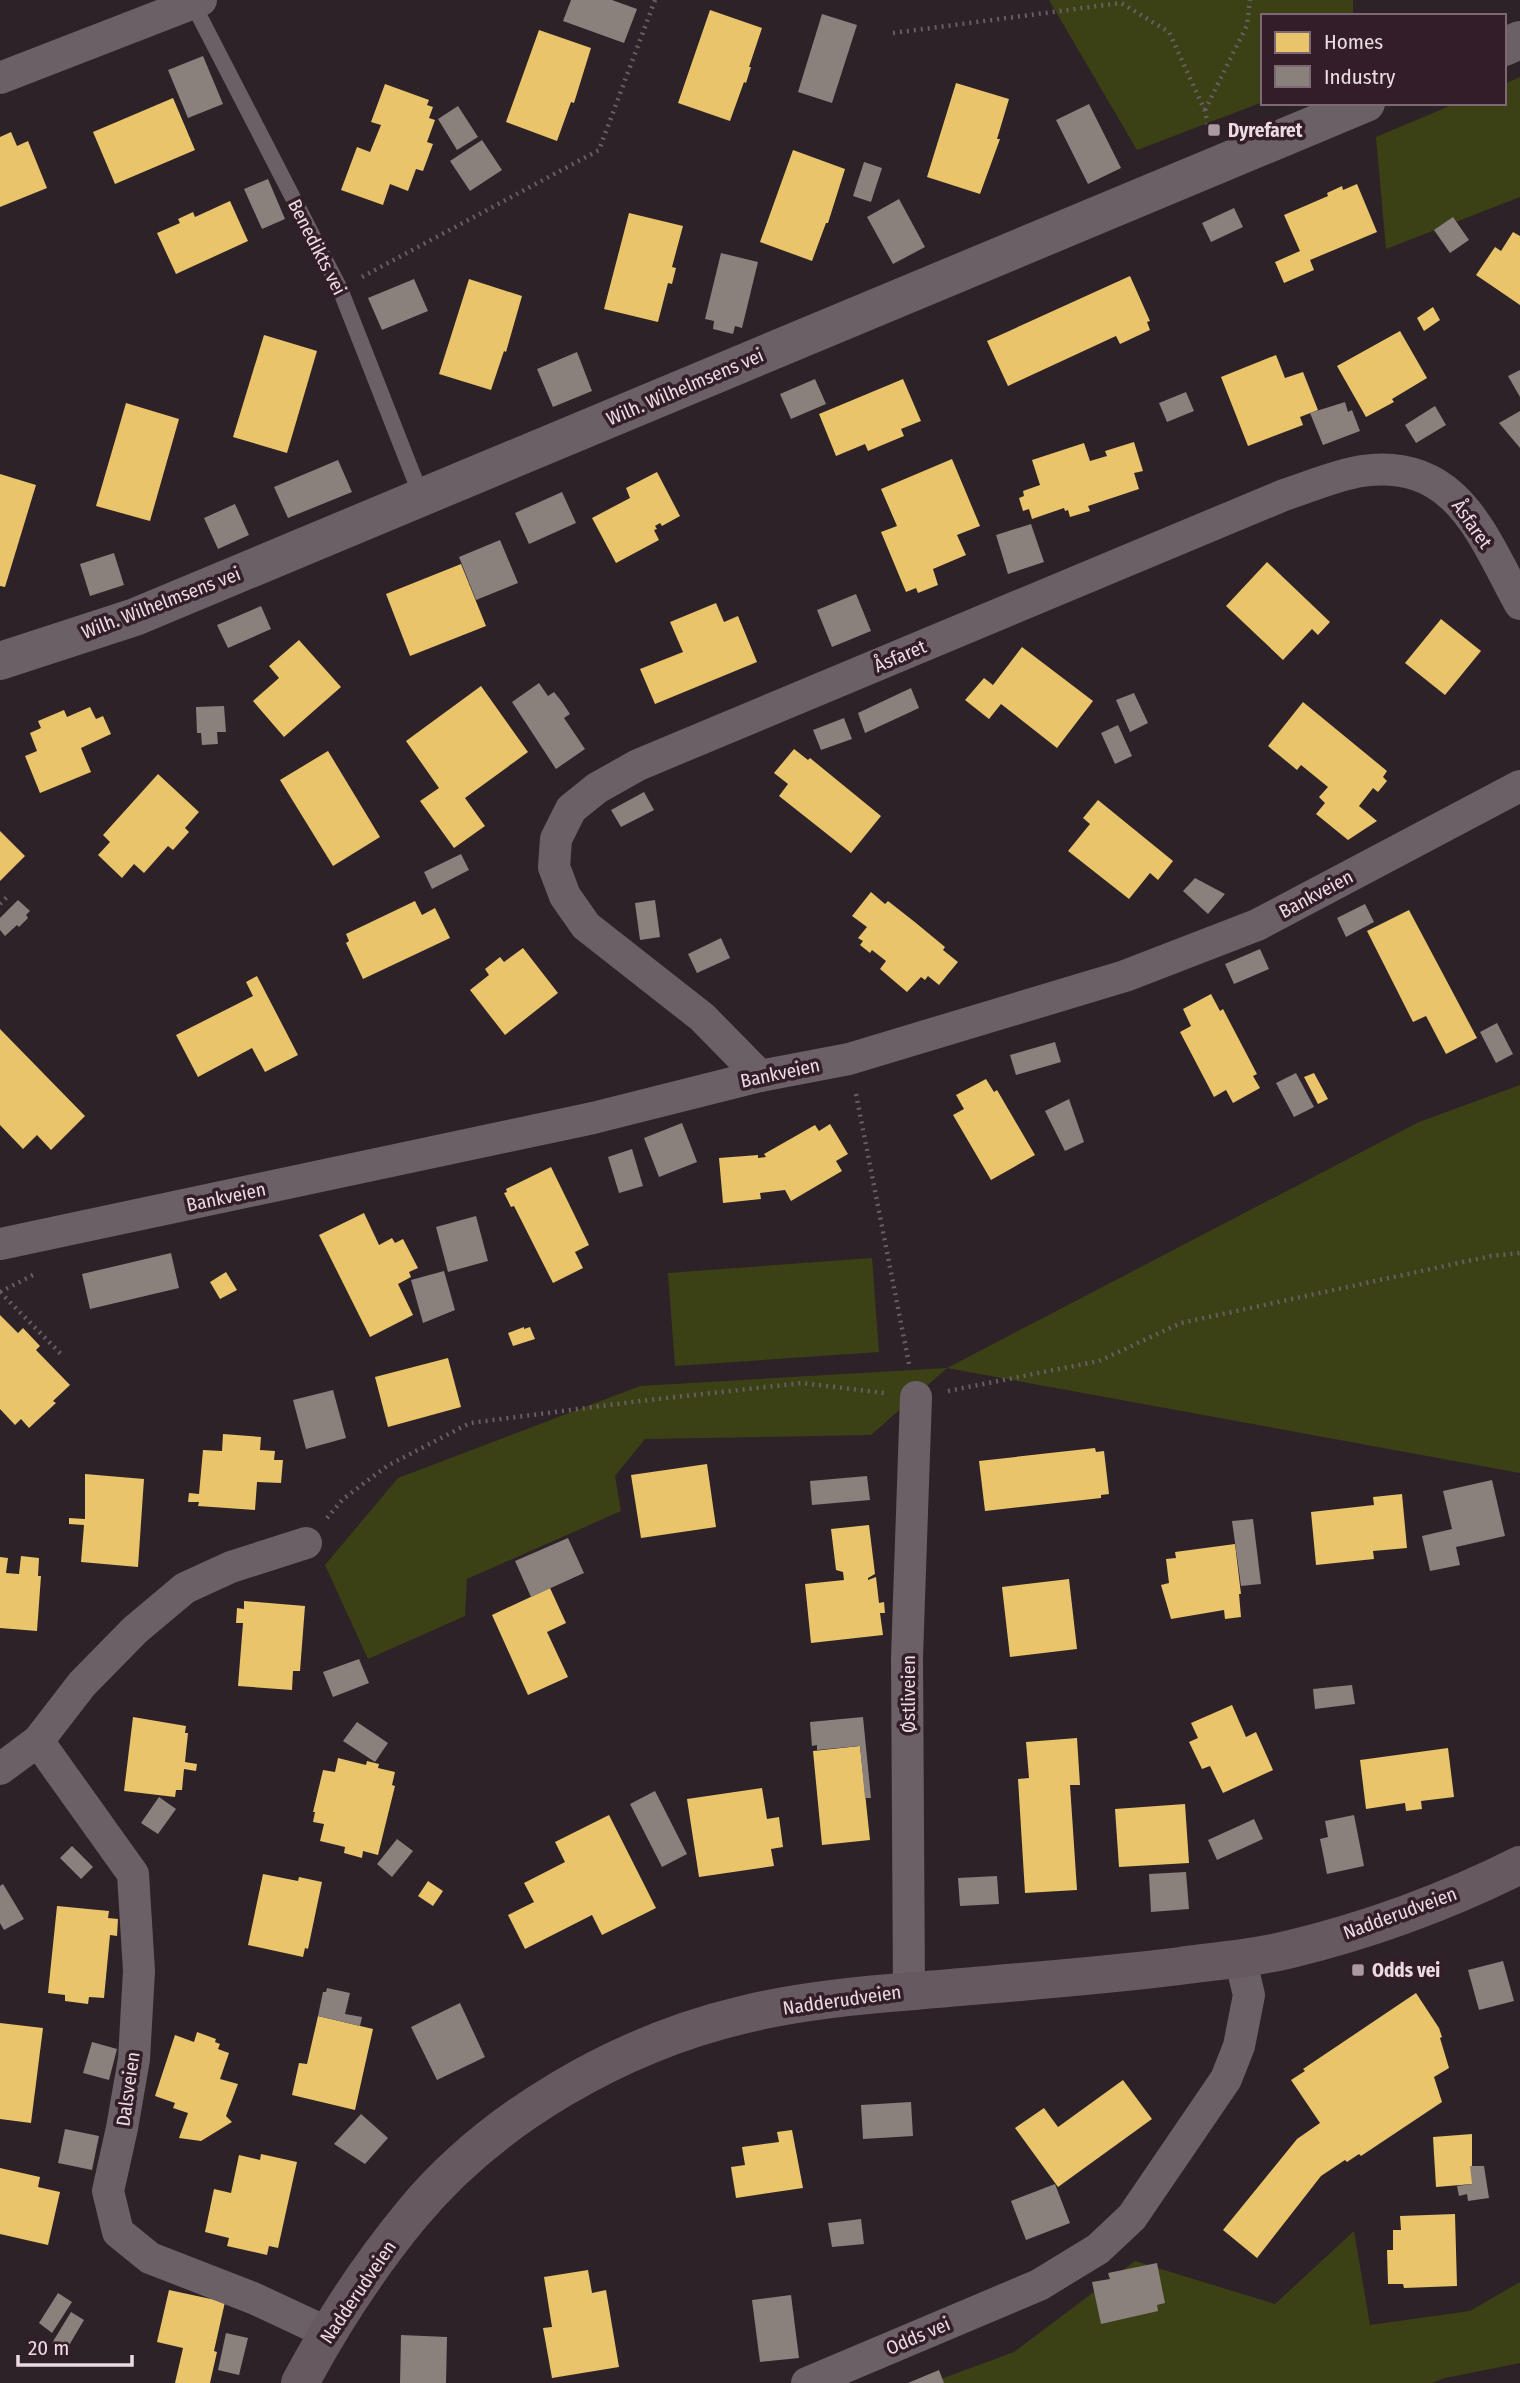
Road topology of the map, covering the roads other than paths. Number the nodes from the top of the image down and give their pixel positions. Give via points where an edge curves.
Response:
1 (197, 2) edge
2 (0, 78) edge
3 (1361, 105) edge
4 (422, 498) junction
5 (1520, 604) edge
6 (0, 661) edge
7 (1520, 786) edge
8 (760, 1076) junction
9 (0, 1244) edge
10 (916, 1397) road end
11 (306, 1543) dead end
12 (38, 1741) junction
13 (0, 1769) edge
14 (1520, 1865) edge
15 (1240, 1958) junction
16 (909, 1991) junction
17 (328, 2333) junction
18 (300, 2383) edge
19 (807, 2383) edge

1 - 2 street, Benedikts vei
1 - 4 lane, Benedikts vei via 340,289
3 - 4 street, Wilh. Wilhelmsens vei
4 - 6 street, Wilh. Wilhelmsens vei via 135,617
5 - 8 street, Åsfaret via 1476,523 1453,495 1425,476 1395,469 1360,472 1284,495 638,765 597,788 571,808 556,839 554,867 565,896 586,926 702,1017
7 - 8 street, Bankveien via 1257,925 1125,976 849,1059
8 - 9 street, Bankveien via 580,1121
10 - 16 street, Østliveien via 907,1657
11 - 12 street via 231,1567 185,1588 91,1675
12 - 13 street
12 - 17 street, Dalsveien via 134,1874 139,1971 134,2059 108,2190 118,2232 150,2258
14 - 15 main road, Nadderudveien via 1367,1928
15 - 16 main road, Nadderudveien
15 - 19 street, Odds vei via 1249,1995 1239,2046 1226,2079 1132,2217 1098,2249 1040,2285
16 - 17 main road, Nadderudveien via 744,2014 670,2037 591,2073 527,2111 459,2164 413,2213
17 - 18 main road, Nadderudveien

